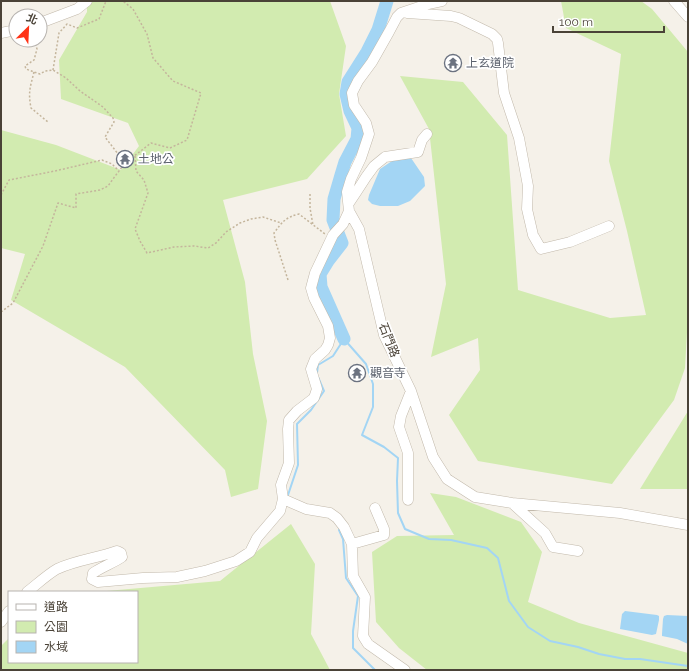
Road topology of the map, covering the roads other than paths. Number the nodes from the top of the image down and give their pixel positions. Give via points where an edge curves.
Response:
1 (87, 1) edge
2 (442, 1) edge
3 (674, 1) edge
4 (401, 13) junction
5 (688, 17) edge
6 (48, 20) edge
7 (427, 134) dead end
8 (349, 207) junction
9 (609, 226) dead end
10 (411, 391) junction
11 (283, 498) junction
12 (408, 500) dead end
13 (512, 503) junction
14 (375, 508) dead end
15 (688, 525) edge
16 (352, 544) junction
17 (578, 551) dead end
18 (29, 591) edge
19 (8, 612) edge
20 (1, 622) edge
21 (405, 670) edge

1 - 6 street via 77,9
2 - 4 street
3 - 5 street
4 - 8 street via 352,93 354,105 366,123 369,134 347,192
4 - 9 street via 459,18 492,34 496,39 504,94 519,138 528,186 527,209 533,235 541,249 570,242
7 - 8 street via 418,152 385,157 374,166
8 - 10 street, 石門路 via 359,229 384,335
8 - 11 street via 343,224 333,235 315,273 311,288 328,326 330,338 325,350 315,359 311,369 317,389 314,398 289,420 289,463 281,485
10 - 12 street via 399,427 408,454
10 - 13 street, 石門路 via 433,457 447,480 476,496
11 - 16 street via 306,509 330,512 344,527
11 - 18 street via 280,512 257,538 250,552 236,561 177,577 98,582 92,579 93,573 122,557 117,551 71,563 56,570
13 - 15 street, 石門路 via 620,513
13 - 17 street via 545,534 553,547
14 - 16 street via 384,535
16 - 21 street via 353,576 365,597 363,636 368,644
19 - 20 street

